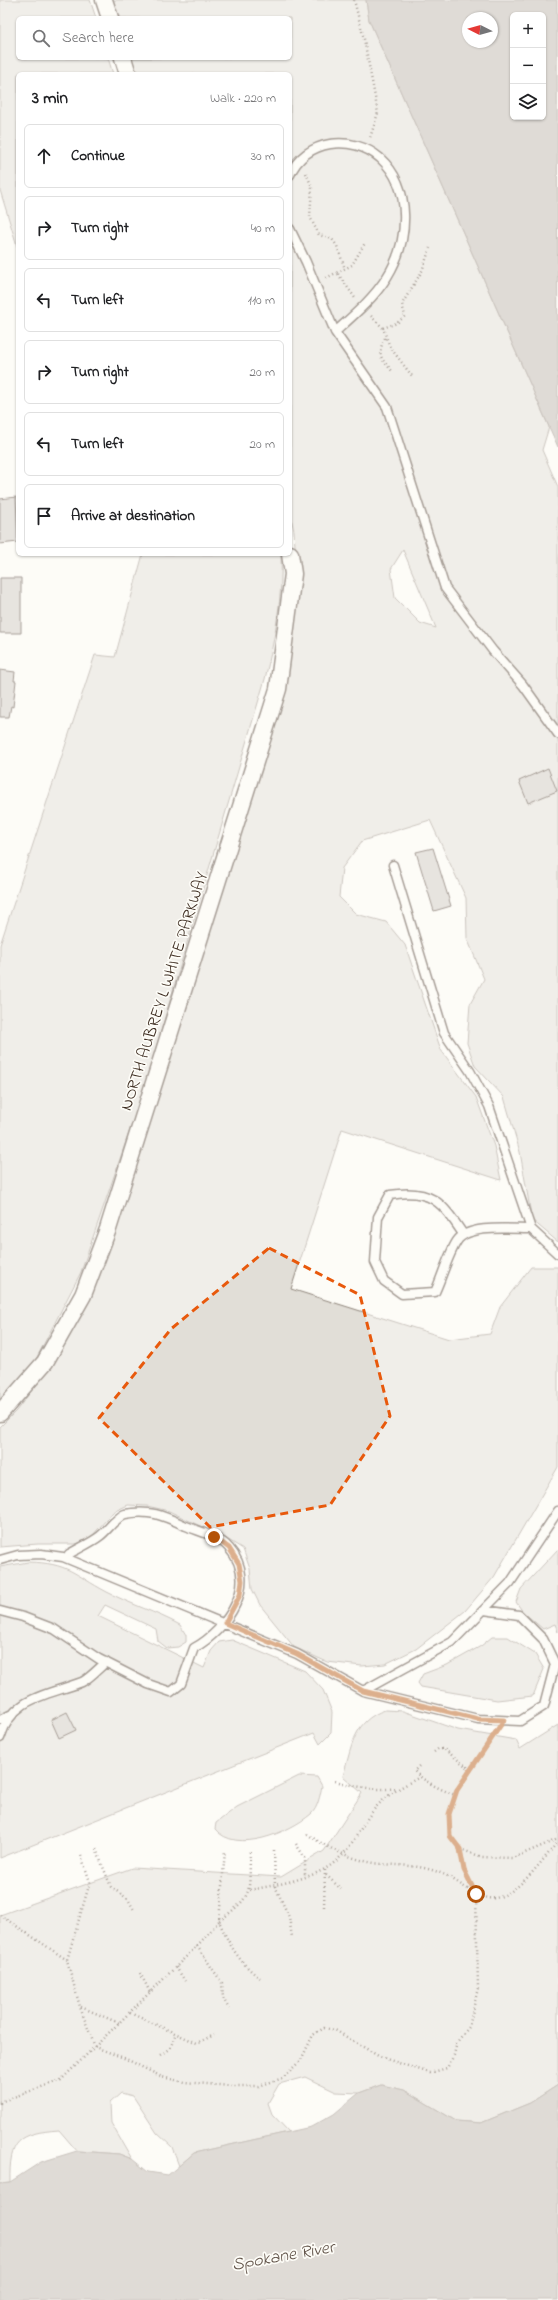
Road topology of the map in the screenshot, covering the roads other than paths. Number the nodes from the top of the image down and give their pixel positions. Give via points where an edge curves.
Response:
1 (104, 0) edge
2 (109, 16) edge
3 (123, 60) edge
4 (127, 72) edge
5 (292, 172) edge
6 (292, 234) edge
7 (335, 332) junction
8 (290, 556) edge
9 (558, 734) edge
10 (393, 866) dead end
11 (531, 1229) junction
12 (463, 1234) junction
13 (558, 1254) edge
14 (0, 1413) edge
15 (558, 1511) edge
16 (69, 1554) dead end
17 (0, 1560) edge
18 (484, 1610) junction
19 (0, 1611) edge
20 (225, 1623) junction
21 (106, 1662) junction
22 (363, 1691) junction
23 (12, 1714) junction
24 (0, 1720) edge
25 (0, 1738) edge

1 - 2 street
3 - 4 street
5 - 7 lane via 312,149 331,143 349,144 366,149 380,159 396,179 406,223 398,252 388,276 362,307
6 - 7 lane
7 - 9 lane via 387,407 445,588 493,651 523,685
8 - 14 street, NORTH AUBREY L WHITE PARKWAY via 293,574 278,689 108,1229 83,1295 45,1362
10 - 11 lane via 444,1033 470,1071 489,1106
11 - 12 lane via 485,1229
11 - 13 lane
12 - 12 lane via 457,1241 435,1292 402,1294 384,1281 374,1262 378,1217 390,1194 424,1194 443,1206
15 - 18 lane via 510,1583
16 - 20 lane via 100,1536 123,1515 143,1511 163,1516 214,1537 229,1548 239,1564 242,1581 240,1595
17 - 20 lane via 18,1555 55,1555 174,1605
18 - 22 lane via 452,1642
18 - 22 lane via 519,1615 543,1639 555,1664 544,1706 520,1721 478,1719
19 - 21 lane via 54,1629
20 - 21 lane via 209,1640 194,1648 181,1684 171,1692 148,1684
20 - 22 lane via 297,1654
21 - 23 lane via 84,1681 34,1697
23 - 24 lane
23 - 25 lane

